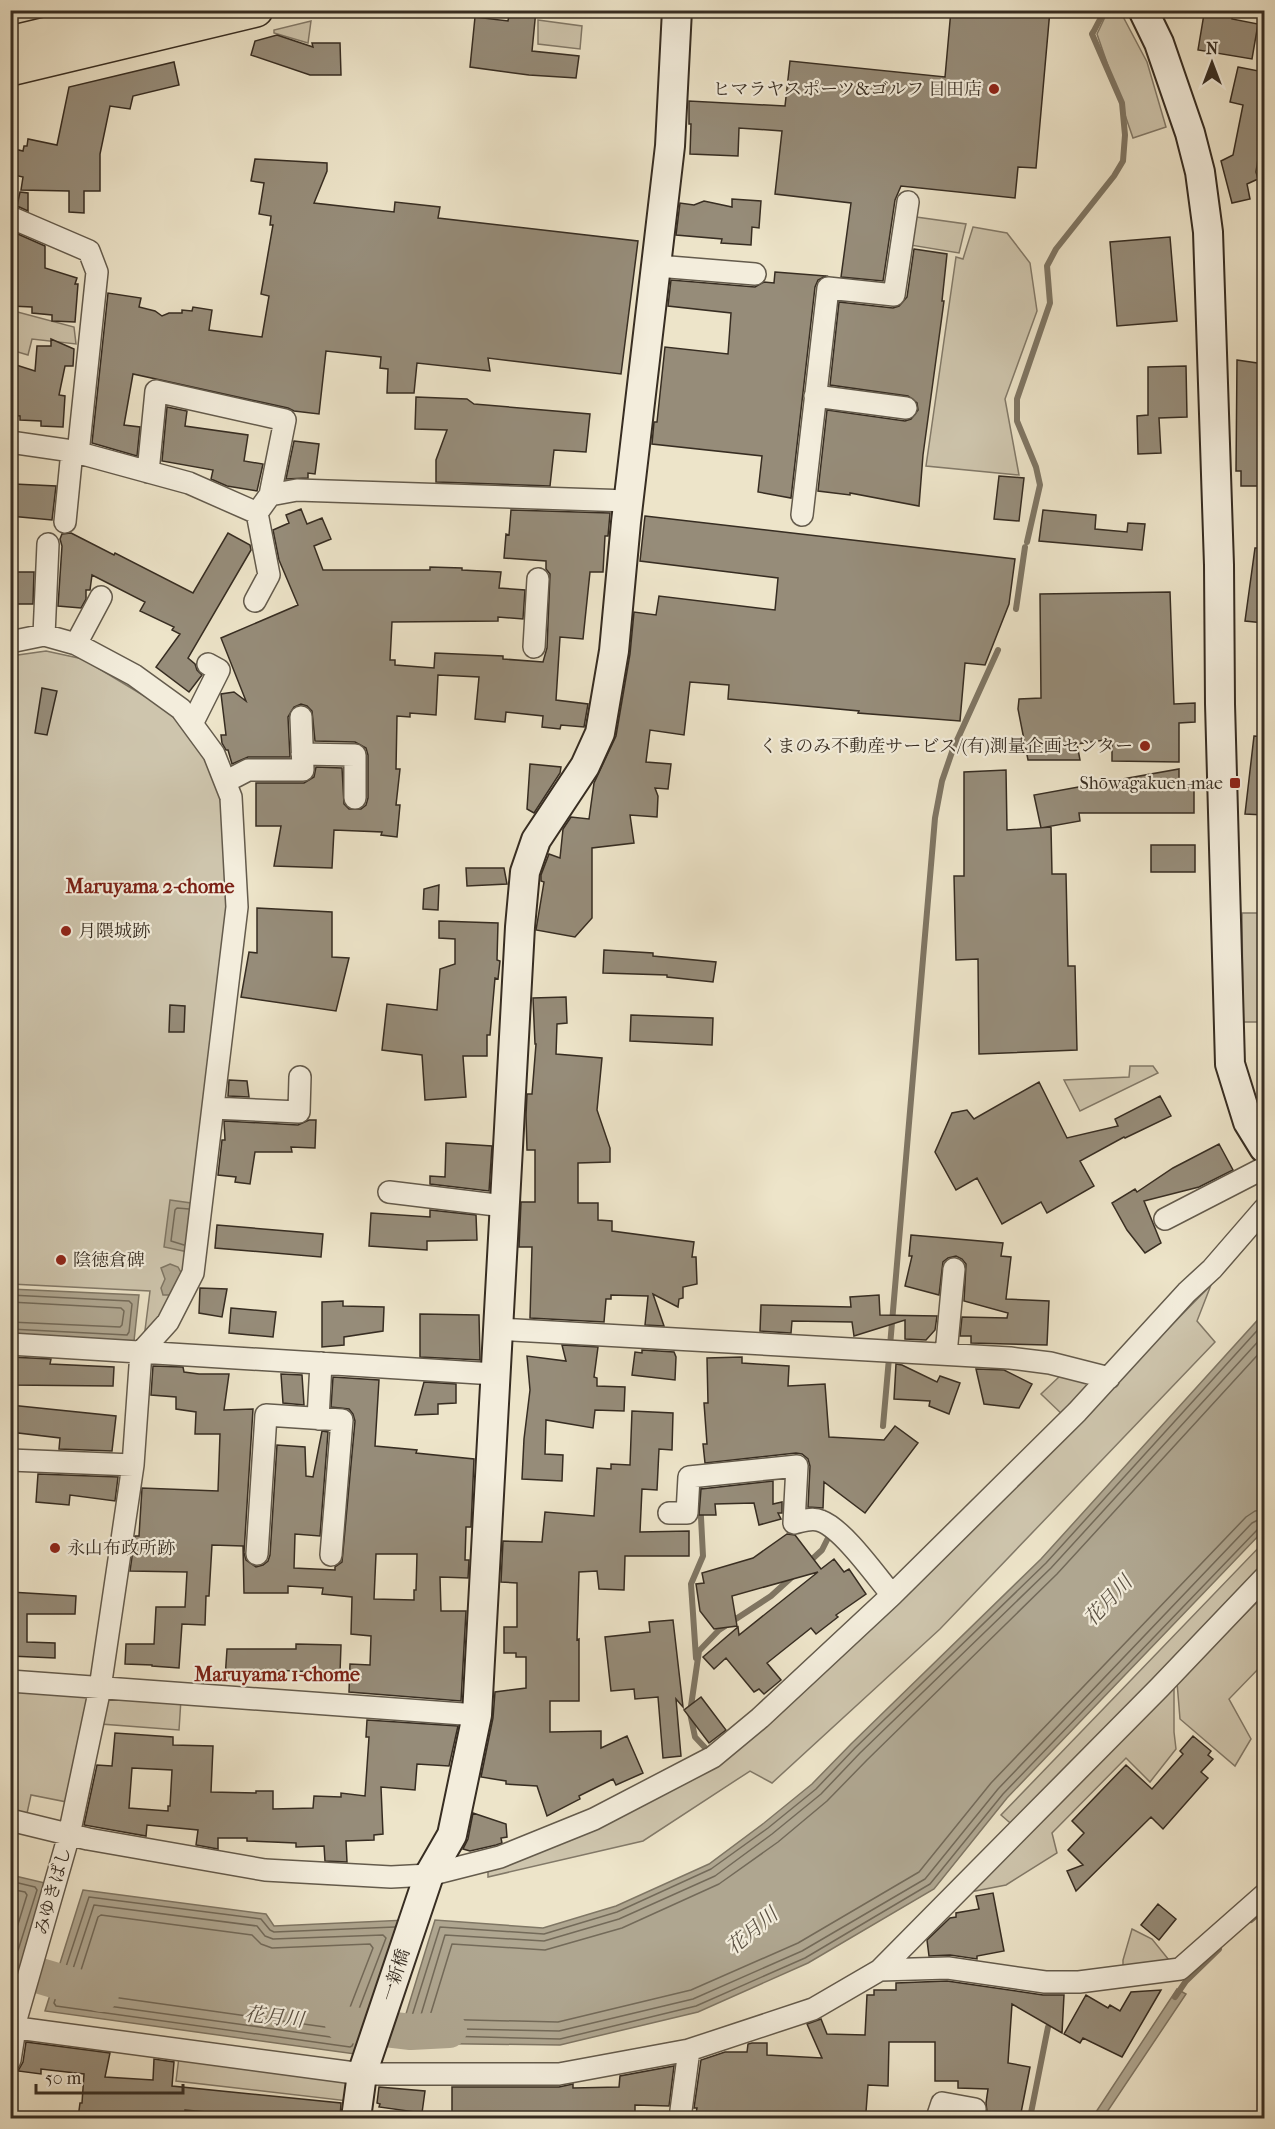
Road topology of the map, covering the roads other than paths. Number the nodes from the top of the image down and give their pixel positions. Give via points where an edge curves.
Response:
1 (148, 10) edge
2 (256, 10) edge
3 (677, 10) edge
4 (1143, 10) edge
5 (10, 43) edge
6 (10, 69) edge
7 (908, 202) dead end
8 (10, 217) edge
9 (657, 266) junction
10 (755, 274) dead end
11 (815, 396) junction
12 (906, 408) dead end
13 (10, 442) edge
14 (75, 453) junction
15 (148, 472) junction
16 (270, 495) junction
17 (629, 501) junction
18 (257, 513) junction
19 (802, 515) dead end
20 (64, 522) dead end
21 (48, 544) dead end
22 (538, 579) dead end
23 (101, 597) dead end
24 (255, 602) dead end
25 (44, 635) junction
26 (10, 642) edge
27 (76, 644) junction
28 (534, 647) dead end
29 (208, 664) dead end
30 (301, 717) dead end
31 (192, 724) junction
32 (302, 754) junction
33 (225, 782) junction
34 (356, 798) dead end
35 (300, 1077) dead end
36 (213, 1108) junction
37 (1264, 1148) edge
38 (1264, 1168) edge
39 (389, 1192) dead end
40 (504, 1206) junction
41 (1264, 1209) edge
42 (1165, 1219) dead end
43 (954, 1269) dead end
44 (497, 1329) junction
45 (10, 1344) edge
46 (141, 1352) junction
47 (946, 1354) junction
48 (321, 1363) junction
49 (495, 1374) junction
50 (1109, 1378) junction
51 (318, 1419) junction
52 (10, 1460) edge
53 (134, 1465) junction
54 (669, 1513) dead end
55 (257, 1554) dead end
56 (331, 1555) dead end
57 (1264, 1578) edge
58 (892, 1595) junction
59 (10, 1681) edge
60 (100, 1688) junction
61 (477, 1715) junction
62 (10, 1820) edge
63 (69, 1835) junction
64 (429, 1875) junction
65 (1264, 1895) edge
66 (880, 1970) junction
67 (13, 2029) edge
68 (689, 2050) junction
69 (10, 2060) edge
70 (362, 2074) junction
71 (975, 2109) dead end
72 (356, 2118) edge
73 (680, 2118) edge
74 (937, 2118) edge

1 - 5 highway
2 - 6 highway
3 - 9 street, 一新橋 via 670,146
4 - 37 street via 1159,43 1190,133 1208,232 1220,565 1230,1064 1248,1122
7 - 11 street via 894,295 828,288
8 - 14 street via 89,251 97,272
9 - 10 street
9 - 17 street, 一新橋
11 - 12 street
11 - 19 street
13 - 14 street
14 - 15 street
14 - 20 street
15 - 16 street via 156,390 285,420
15 - 18 street via 189,483
16 - 17 street via 297,490
16 - 18 street
17 - 40 street, 一新橋 via 614,651 600,733 585,766 536,840 525,872
18 - 24 street via 269,575
21 - 25 street
22 - 28 street
23 - 27 street
25 - 26 street
25 - 27 street
27 - 31 street via 134,675 181,709
29 - 31 street via 219,670
30 - 32 street
31 - 33 street via 214,754
32 - 33 street via 303,770 248,770
32 - 34 street via 355,755
33 - 36 street via 231,797 237,907
35 - 36 street via 299,1112
36 - 46 street via 194,1273 168,1322
38 - 42 street
39 - 40 street
40 - 44 street, 一新橋
41 - 50 street
43 - 47 street
44 - 47 street
44 - 49 street, 一新橋
45 - 46 street
46 - 48 street
46 - 53 street, みゆきばし
47 - 50 street via 1050,1363
48 - 49 street
48 - 51 street
49 - 61 street, 一新橋
50 - 58 street
51 - 55 street via 266,1415
51 - 56 street via 342,1420
52 - 53 street
53 - 60 street, みゆきばし
54 - 58 street via 687,1513 688,1477 797,1466 794,1523 822,1521 846,1540
57 - 66 street
58 - 64 street via 713,1757 594,1819 500,1857
59 - 60 street
60 - 61 street
60 - 63 street, みゆきばし
61 - 64 street, 一新橋 via 452,1835
62 - 63 street
63 - 64 street via 265,1870 391,1877
63 - 67 street, みゆきばし
64 - 70 street, 一新橋
65 - 66 street via 1180,1969 1079,1982 1046,1982 948,1968
66 - 68 street via 813,2009
67 - 69 street, みゆきばし
67 - 70 street
68 - 70 street via 559,2074
68 - 73 street
70 - 72 street, 一新橋
71 - 74 street via 942,2103

